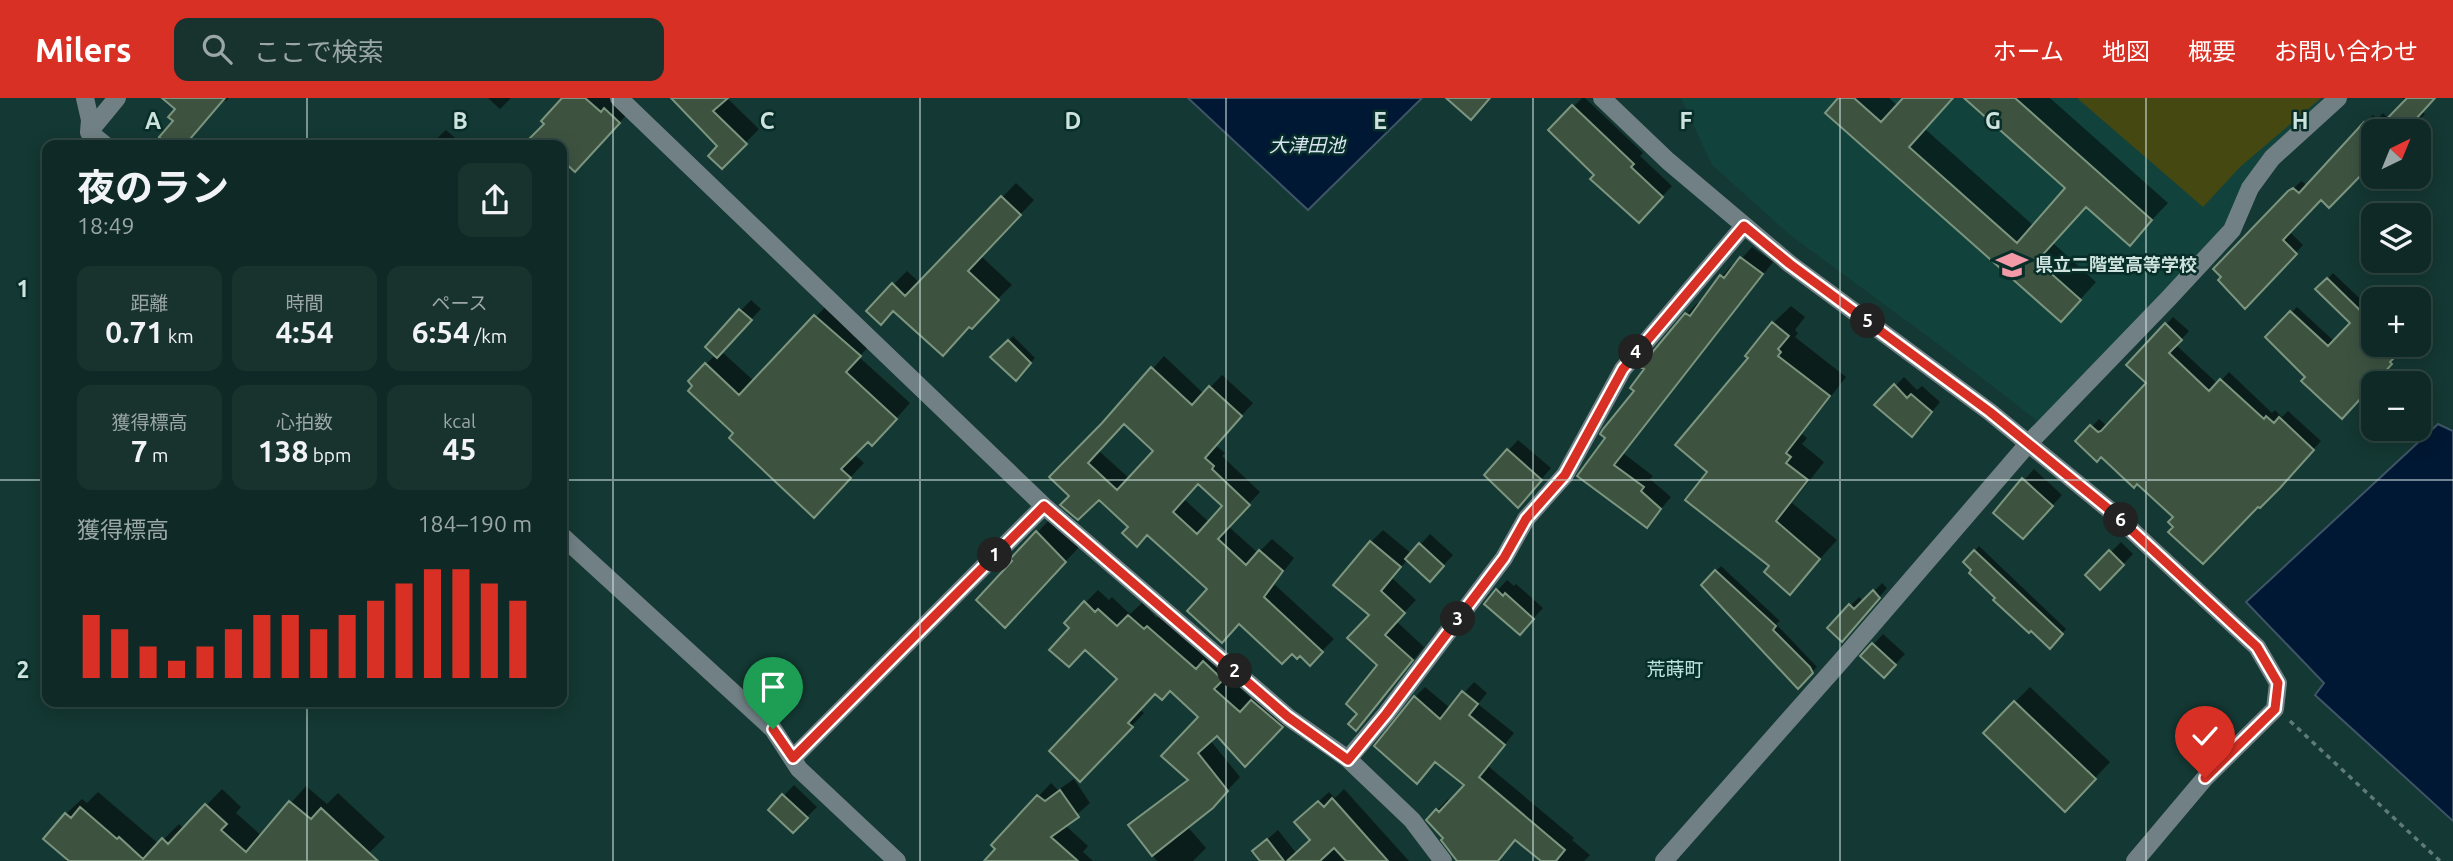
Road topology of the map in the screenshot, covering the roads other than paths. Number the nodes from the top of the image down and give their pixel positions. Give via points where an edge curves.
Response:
1 (85, 98) edge
2 (117, 98) edge
3 (619, 98) edge
4 (1602, 98) edge
5 (2338, 98) edge
6 (89, 132) junction
7 (99, 140) edge
8 (1744, 226) junction
9 (2028, 444) junction
10 (1044, 506) junction
11 (567, 541) edge
12 (793, 758) junction
13 (1348, 760) junction
14 (897, 861) edge
15 (1443, 861) edge
16 (1664, 861) edge
17 (2135, 861) edge

1 - 6 street
2 - 6 street
3 - 10 street
4 - 8 street
5 - 9 street via 2272,158 2250,188 2232,230
6 - 7 street
8 - 9 street
8 - 13 street via 1623,369 1565,475 1526,519 1504,558
9 - 16 street
9 - 17 street via 2112,512 2257,647 2278,683 2275,709 2205,778
10 - 12 street
10 - 13 street via 1288,717
11 - 12 street via 773,729
12 - 14 street via 799,769
13 - 15 street via 1412,820

